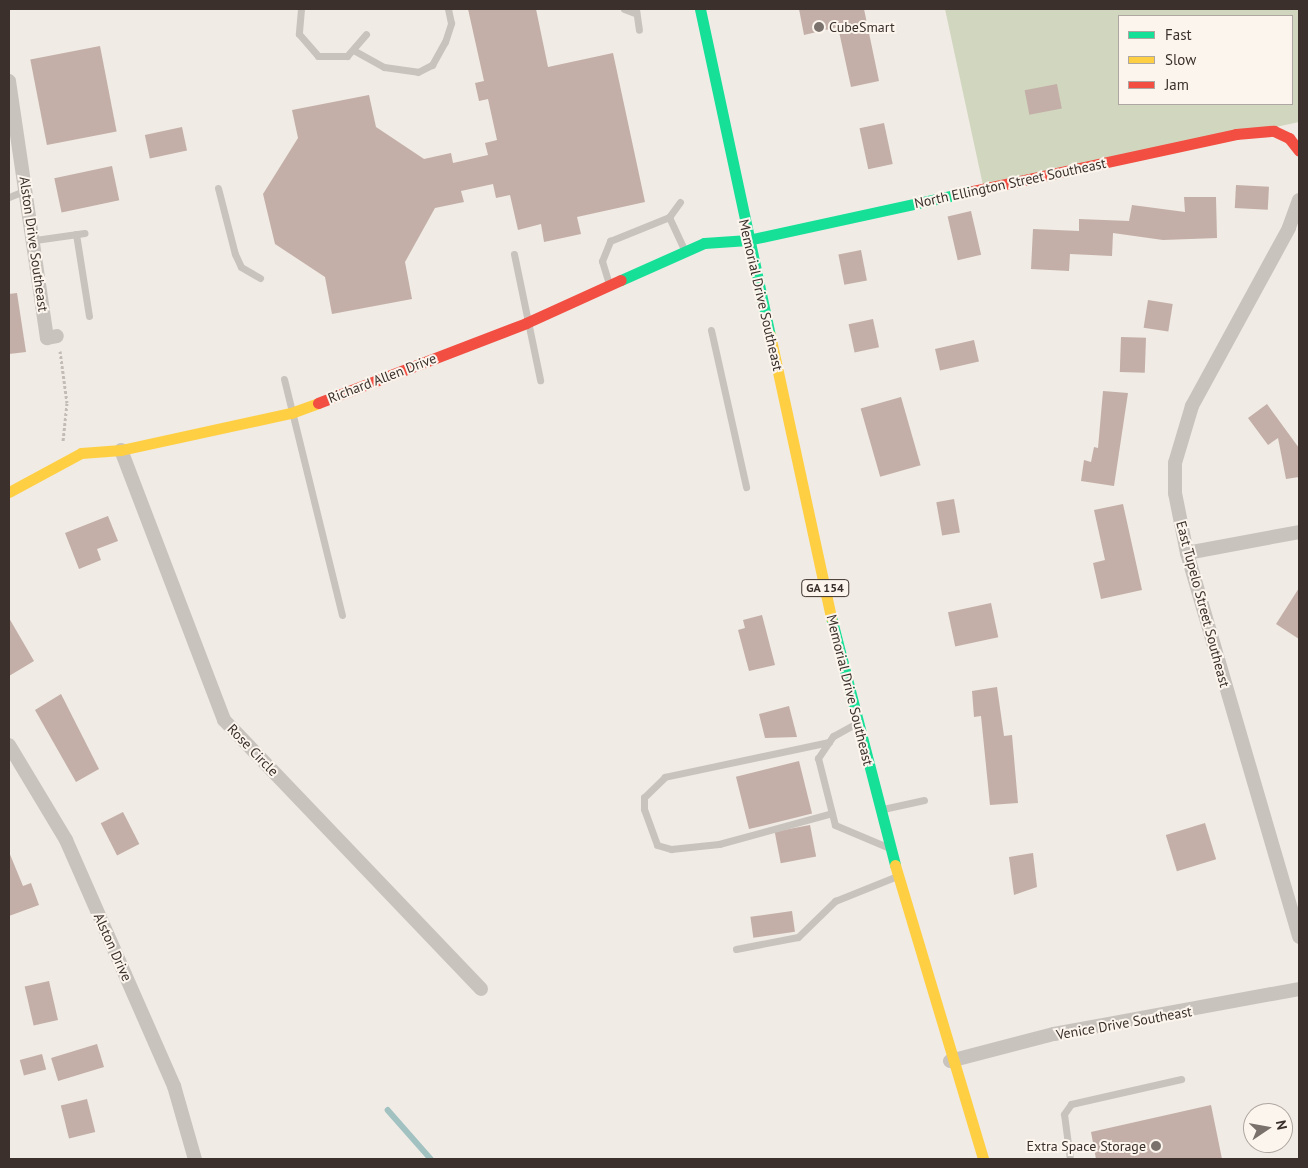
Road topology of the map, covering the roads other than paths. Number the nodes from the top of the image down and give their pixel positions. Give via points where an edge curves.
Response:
1 (301, 9) edge
2 (448, 9) edge
3 (624, 9) edge
4 (700, 9) edge
5 (636, 11) edge
6 (639, 30) dead end
7 (366, 34) dead end
8 (355, 51) junction
9 (9, 81) edge
10 (1299, 151) edge
11 (218, 188) dead end
12 (27, 190) junction
13 (9, 197) edge
14 (1299, 200) edge
15 (680, 202) dead end
16 (668, 217) junction
17 (85, 233) dead end
18 (76, 234) junction
19 (34, 240) junction
20 (748, 240) junction
21 (686, 251) junction
22 (514, 254) dead end
23 (260, 278) dead end
24 (610, 286) junction
25 (89, 316) dead end
26 (526, 323) junction
27 (712, 330) dead end
28 (57, 336) road end
29 (284, 379) dead end
30 (540, 380) dead end
31 (291, 413) junction
32 (121, 450) junction
33 (746, 487) dead end
34 (9, 492) edge
35 (1299, 532) edge
36 (1187, 552) junction
37 (342, 615) dead end
38 (858, 723) junction
39 (829, 742) junction
40 (9, 745) edge
41 (924, 800) dead end
42 (880, 810) junction
43 (832, 814) junction
44 (890, 848) junction
45 (898, 876) junction
46 (1299, 937) edge
47 (736, 949) dead end
48 (481, 989) dead end
49 (1299, 989) edge
50 (950, 1061) junction
51 (1181, 1079) dead end
52 (195, 1159) edge
53 (983, 1159) edge
54 (1070, 1159) edge

1 - 8 lane via 299,34 310,51 327,59
2 - 8 lane via 451,23 445,42 432,65 418,72 384,67
3 - 5 lane
4 - 20 street, Memorial Drive Southeast / GA 154
5 - 6 lane
7 - 8 lane
9 - 12 street, Alston Drive Southeast
10 - 20 street, North Ellington Street Southeast via 1289,138 1274,131 1236,134
11 - 23 lane via 241,267
12 - 13 lane
12 - 19 street, Alston Drive Southeast
14 - 36 street, East Tupelo Street Southeast via 1289,228 1206,374 1182,435 1175,493
15 - 16 lane
16 - 21 lane
16 - 24 lane via 610,241 602,261
17 - 18 lane
18 - 19 lane
18 - 25 lane
19 - 28 street, Alston Drive Southeast via 47,338
20 - 21 street, Richard Allen Drive via 722,239
20 - 38 street, Memorial Drive Southeast / GA 154
21 - 24 street, Richard Allen Drive
22 - 26 lane
24 - 26 street, Richard Allen Drive
26 - 30 lane
26 - 31 street, Richard Allen Drive
27 - 33 lane
29 - 31 lane
31 - 32 street, Richard Allen Drive
31 - 37 lane
32 - 34 street, Richard Allen Drive via 81,453
32 - 48 street, Rose Circle via 224,720
35 - 36 street
36 - 46 street, East Tupelo Street Southeast
38 - 39 lane
38 - 42 street, Memorial Drive Southeast / GA 154
39 - 43 lane via 818,758
39 - 43 lane via 666,777 644,797 644,809 657,845 671,849 719,844
40 - 52 street, Alston Drive via 66,840 174,1086
41 - 42 lane
42 - 44 street, Memorial Drive Southeast / GA 154
43 - 44 lane via 835,825
44 - 45 street, Memorial Drive Southeast / GA 154
45 - 47 lane via 835,901 798,937
45 - 50 street, Memorial Drive Southeast / GA 154
49 - 50 street, Venice Drive Southeast via 1054,1034
50 - 53 street, Memorial Drive Southeast / GA 154
51 - 54 lane via 1071,1104 1064,1114

